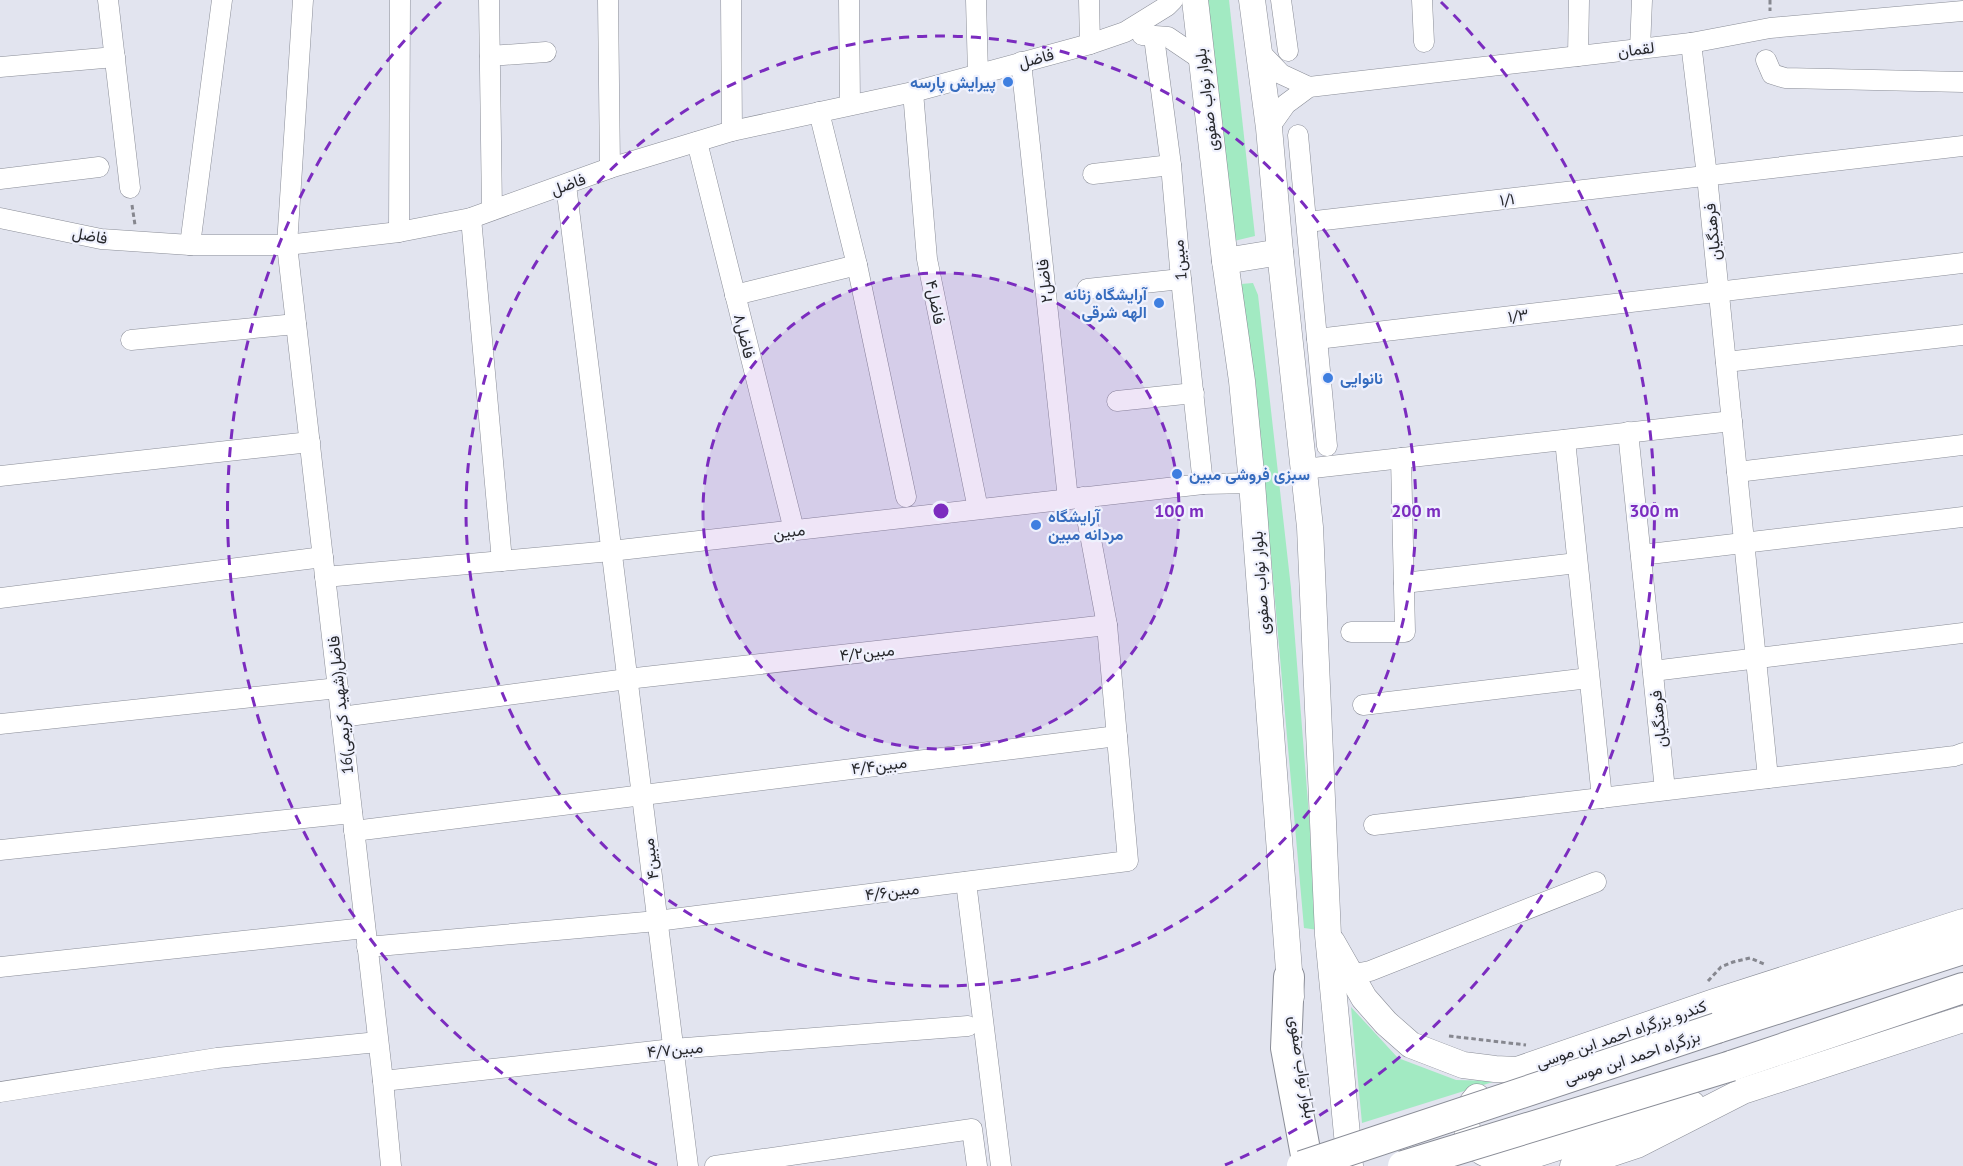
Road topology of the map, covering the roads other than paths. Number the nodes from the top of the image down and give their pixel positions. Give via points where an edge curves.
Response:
1 (108, 0) edge
2 (222, 0) edge
3 (303, 0) edge
4 (400, 0) edge
5 (489, 0) edge
6 (608, 0) edge
7 (731, 0) edge
8 (849, 0) edge
9 (976, 0) edge
10 (1089, 0) edge
11 (1173, 0) edge
12 (1195, 0) edge
13 (1252, 0) edge
14 (1281, 0) edge
15 (1422, 0) edge
16 (1579, 0) edge
17 (1641, 0) edge
18 (1153, 7) edge
19 (1963, 10) edge
20 (1125, 32) junction
21 (1154, 37) junction
22 (1424, 42) dead end
23 (1691, 43) junction
24 (1090, 44) junction
25 (1640, 49) junction
26 (1258, 50) junction
27 (1288, 51) dead end
28 (546, 52) dead end
29 (490, 56) junction
30 (1578, 56) junction
31 (115, 57) junction
32 (1202, 60) junction
33 (1766, 60) dead end
34 (1021, 62) junction
35 (0, 67) edge
36 (978, 74) junction
37 (1963, 82) edge
38 (1309, 87) junction
39 (913, 92) junction
40 (850, 105) junction
41 (819, 112) junction
42 (1269, 128) junction
43 (732, 131) junction
44 (1298, 135) dead end
45 (697, 142) junction
46 (1963, 146) edge
47 (1171, 165) junction
48 (99, 167) dead end
49 (610, 168) junction
50 (1093, 174) dead end
51 (1707, 176) junction
52 (0, 179) edge
53 (566, 185) junction
54 (130, 188) road end
55 (492, 210) junction
56 (0, 218) edge
57 (471, 218) junction
58 (1307, 222) junction
59 (399, 232) junction
60 (190, 245) junction
61 (287, 245) junction
62 (1280, 252) junction
63 (1225, 261) junction
64 (1963, 263) edge
65 (857, 265) junction
66 (1181, 279) junction
67 (1087, 289) dead end
68 (1718, 291) junction
69 (735, 295) junction
70 (296, 324) junction
71 (1963, 335) edge
72 (1317, 339) junction
73 (131, 340) dead end
74 (1726, 362) junction
75 (1194, 393) junction
76 (1117, 401) dead end
77 (1732, 421) junction
78 (1628, 432) junction
79 (1564, 440) junction
80 (310, 442) junction
81 (1963, 445) edge
82 (1327, 446) dead end
83 (1401, 458) junction
84 (1304, 469) junction
85 (1737, 472) junction
86 (0, 476) edge
87 (1252, 483) junction
88 (1203, 484) junction
89 (906, 497) dead end
90 (1075, 498) junction
91 (978, 509) junction
92 (1963, 517) edge
93 (794, 530) junction
94 (1744, 543) junction
95 (611, 551) junction
96 (1641, 555) junction
97 (323, 557) junction
98 (502, 561) junction
99 (1577, 563) junction
100 (325, 578) junction
101 (1404, 584) junction
102 (0, 598) edge
103 (1107, 625) junction
104 (1351, 632) dead end
105 (1963, 633) edge
106 (1756, 658) junction
107 (1653, 671) junction
108 (1589, 678) junction
109 (627, 679) junction
110 (338, 688) junction
111 (1364, 705) dead end
112 (341, 717) junction
113 (0, 724) edge
114 (1117, 736) junction
115 (1963, 753) edge
116 (1768, 778) junction
117 (1665, 790) junction
118 (642, 795) junction
119 (1602, 798) junction
120 (353, 822) junction
121 (1374, 825) dead end
122 (0, 850) edge
123 (1128, 861) joint
124 (966, 882) junction
125 (1596, 882) dead end
126 (657, 921) junction
127 (1963, 922) edge
128 (1328, 935) junction
129 (366, 938) junction
130 (1963, 949) edge
131 (0, 967) edge
132 (1350, 975) junction
133 (1289, 977) junction
134 (1963, 988) edge
135 (1963, 1019) edge
136 (968, 1026) dead end
137 (378, 1042) junction
138 (673, 1049) junction
139 (1517, 1070) junction
140 (1737, 1079) junction
141 (383, 1081) junction
142 (0, 1092) edge
143 (391, 1166) edge
144 (688, 1166) edge
145 (715, 1166) edge
146 (977, 1166) edge
147 (1001, 1166) edge
148 (1302, 1166) edge
149 (1308, 1166) edge
150 (1322, 1166) edge
151 (1350, 1166) edge
152 (1403, 1166) edge
153 (1573, 1166) edge

1 - 31 street
2 - 60 street
3 - 61 street, 16فاضل(شهید کریمی)
4 - 59 street
5 - 29 street
6 - 49 street
7 - 43 street
8 - 40 street
9 - 36 street
10 - 24 street
11 - 18 street, فاضل
12 - 32 main road, بلوار نواب صفوی
13 - 26 main road, بلوار نواب صفوی
14 - 27 street
15 - 22 street
16 - 30 street
17 - 25 street
18 - 20 street, فاضل
19 - 23 street, لقمان via 1770,28
20 - 21 street, فاضل
20 - 24 street, فاضل
21 - 32 street, فاضل via 1168,37
21 - 47 street, 1مبین
23 - 25 street, لقمان
23 - 51 street, فرهنگیان
24 - 34 street, فاضل
25 - 30 street, لقمان
26 - 38 street via 1281,74
26 - 42 main road, بلوار نواب صفوی
28 - 29 street
29 - 55 street
30 - 38 street, لقمان
31 - 35 street
31 - 54 street
32 - 63 main road, بلوار نواب صفوی
33 - 37 street via 1772,74 1785,78
34 - 36 street, فاضل
34 - 90 street, ۲فاضل
36 - 39 street, فاضل
38 - 42 street via 1286,104
39 - 40 street, فاضل
39 - 91 street, ۴فاضل via 927,259
40 - 41 street, فاضل
41 - 43 street, فاضل
41 - 65 street
42 - 62 main road, بلوار نواب صفوی
43 - 45 street, فاضل
44 - 58 street
45 - 49 street, فاضل
45 - 69 street, ۸فاضل
46 - 51 street, ۱/۱
47 - 50 street
47 - 66 street, 1مبین
48 - 52 street
49 - 53 street, فاضل
51 - 58 street, ۱/۱
51 - 68 street, فرهنگیان
53 - 55 street, فاضل
53 - 95 street, ۴مبین
55 - 57 street, فاضل
56 - 60 street, فاضل via 101,238
57 - 59 street, فاضل
57 - 98 street
58 - 72 street
59 - 61 street, فاضل
60 - 61 street, فاضل
61 - 70 street, 16فاضل(شهید کریمی)
62 - 63 main road
62 - 84 main road, بلوار نواب صفوی
63 - 87 main road, بلوار نواب صفوی
64 - 68 street, ۱/۳
65 - 69 street
65 - 89 street
66 - 67 street
66 - 75 street, 1مبین
68 - 72 street, ۱/۳
68 - 74 street, فرهنگیان
69 - 93 street, ۸فاضل
70 - 73 street
70 - 80 street, 16فاضل(شهید کریمی)
71 - 74 street
72 - 82 street
74 - 77 street, فرهنگیان
75 - 76 street
75 - 88 street, 1مبین
77 - 78 street
77 - 85 street, فرهنگیان
78 - 79 street
78 - 96 street, فرهنگیان
79 - 83 street
79 - 99 street
80 - 86 street
80 - 97 street, 16فاضل(شهید کریمی)
81 - 85 street
83 - 84 street
83 - 101 street
84 - 128 main road, بلوار نواب صفوی via 1310,527
85 - 94 street, فرهنگیان
87 - 88 street, مبین
87 - 133 main road, بلوار نواب صفوی
88 - 90 street, مبین
90 - 91 street, مبین
90 - 103 street, ۲فاضل
91 - 93 street, مبین
92 - 94 street
93 - 95 street, مبین
94 - 96 street
94 - 106 street, فرهنگیان
95 - 98 street, مبین
95 - 109 street, ۴مبین
96 - 107 street, فرهنگیان
97 - 100 street, 16فاضل(شهید کریمی)
97 - 102 street
98 - 100 street, مبین
99 - 101 street
99 - 108 street
100 - 110 street, 16فاضل(شهید کریمی)
101 - 104 street via 1405,632
103 - 109 street, ۴/۲مبین
103 - 114 street, ۲فاضل
105 - 106 street
106 - 107 street
106 - 116 street, فرهنگیان
107 - 117 street, فرهنگیان
108 - 111 street
108 - 119 street
109 - 112 street, ۴/۲مبین
109 - 118 street, ۴مبین
110 - 112 street, 16فاضل(شهید کریمی)
110 - 113 street
112 - 120 street, 16فاضل(شهید کریمی)
114 - 118 street, ۴/۴مبین
114 - 123 street, ۲فاضل
115 - 116 street
116 - 117 street
117 - 119 street
118 - 120 street, ۴/۴مبین
118 - 126 street, ۴مبین
119 - 121 street
120 - 122 street, ۴/۴مبین
120 - 129 street, 16فاضل(شهید کریمی)
123 - 124 street, ۴/۶مبین
124 - 126 street, ۴/۶مبین
124 - 147 street
125 - 132 street via 1370,971
126 - 129 street, ۴/۶مبین
126 - 138 street, ۴مبین
127 - 139 main road, کندرو بزرگراه احمد ابن موسی
128 - 132 main road, کندرو بزرگراه احمد ابن موسی
128 - 151 main road, بلوار نواب صفوی
129 - 131 street, ۴/۶مبین
129 - 137 street, 16فاضل(شهید کریمی)
130 - 148 highway, بزرگراه احمد ابن موسی, bridge
132 - 139 main road, کندرو بزرگراه احمد ابن موسی via 1364,998 1411,1045 1463,1065
133 - 149 highway via 1286,1048
133 - 150 main road, بلوار نواب صفوی via 1304,1089
134 - 140 highway
135 - 140 main road
136 - 138 street, ۴/۷مبین
137 - 141 street, 16فاضل(شهید کریمی)
137 - 142 street via 217,1058
138 - 141 street, ۴/۷مبین
138 - 144 street, ۴مبین
139 - 140 main road via 1480,1094 1465,1117 1469,1136 1479,1150 1500,1160 1518,1160 1681,1106
140 - 152 highway, bridge
140 - 153 main road via 1637,1144
141 - 143 street, 16فاضل(شهید کریمی)
145 - 146 street via 972,1129

